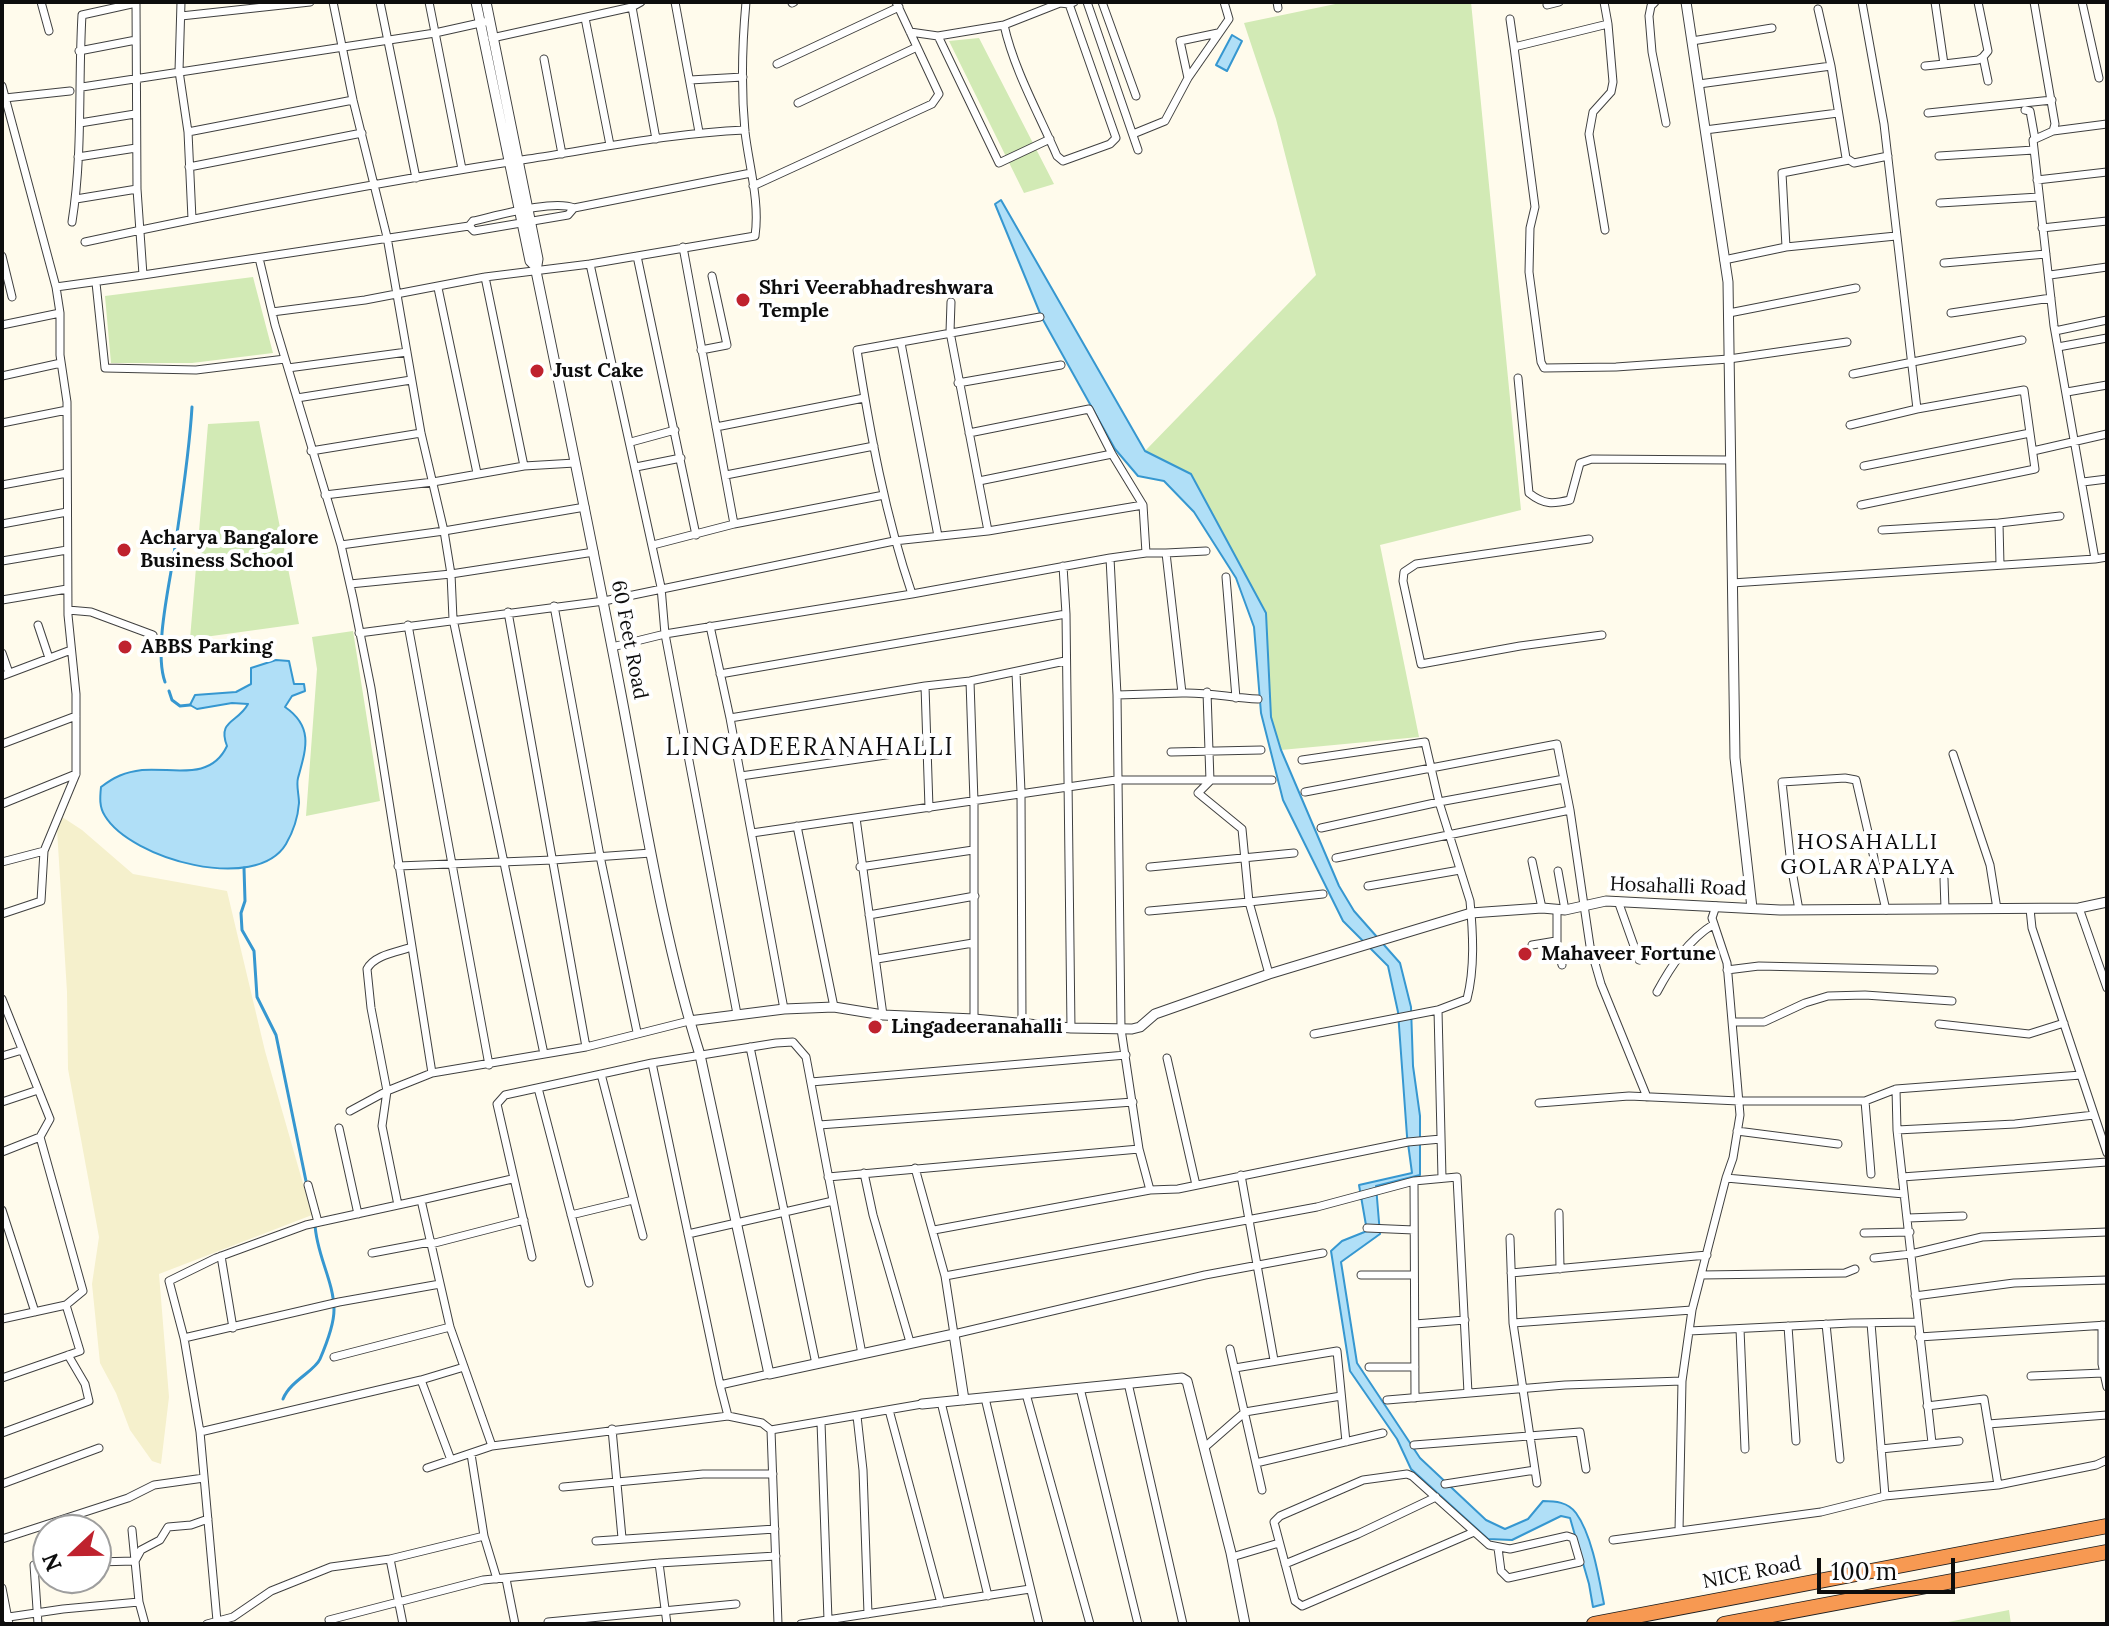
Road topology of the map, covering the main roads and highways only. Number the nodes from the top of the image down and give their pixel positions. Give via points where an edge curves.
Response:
1 (2107, 1526) edge
2 (2107, 1552) edge
3 (1594, 1624) edge
4 (1724, 1624) edge

1 - 3 highway, NICE Road
2 - 4 highway

